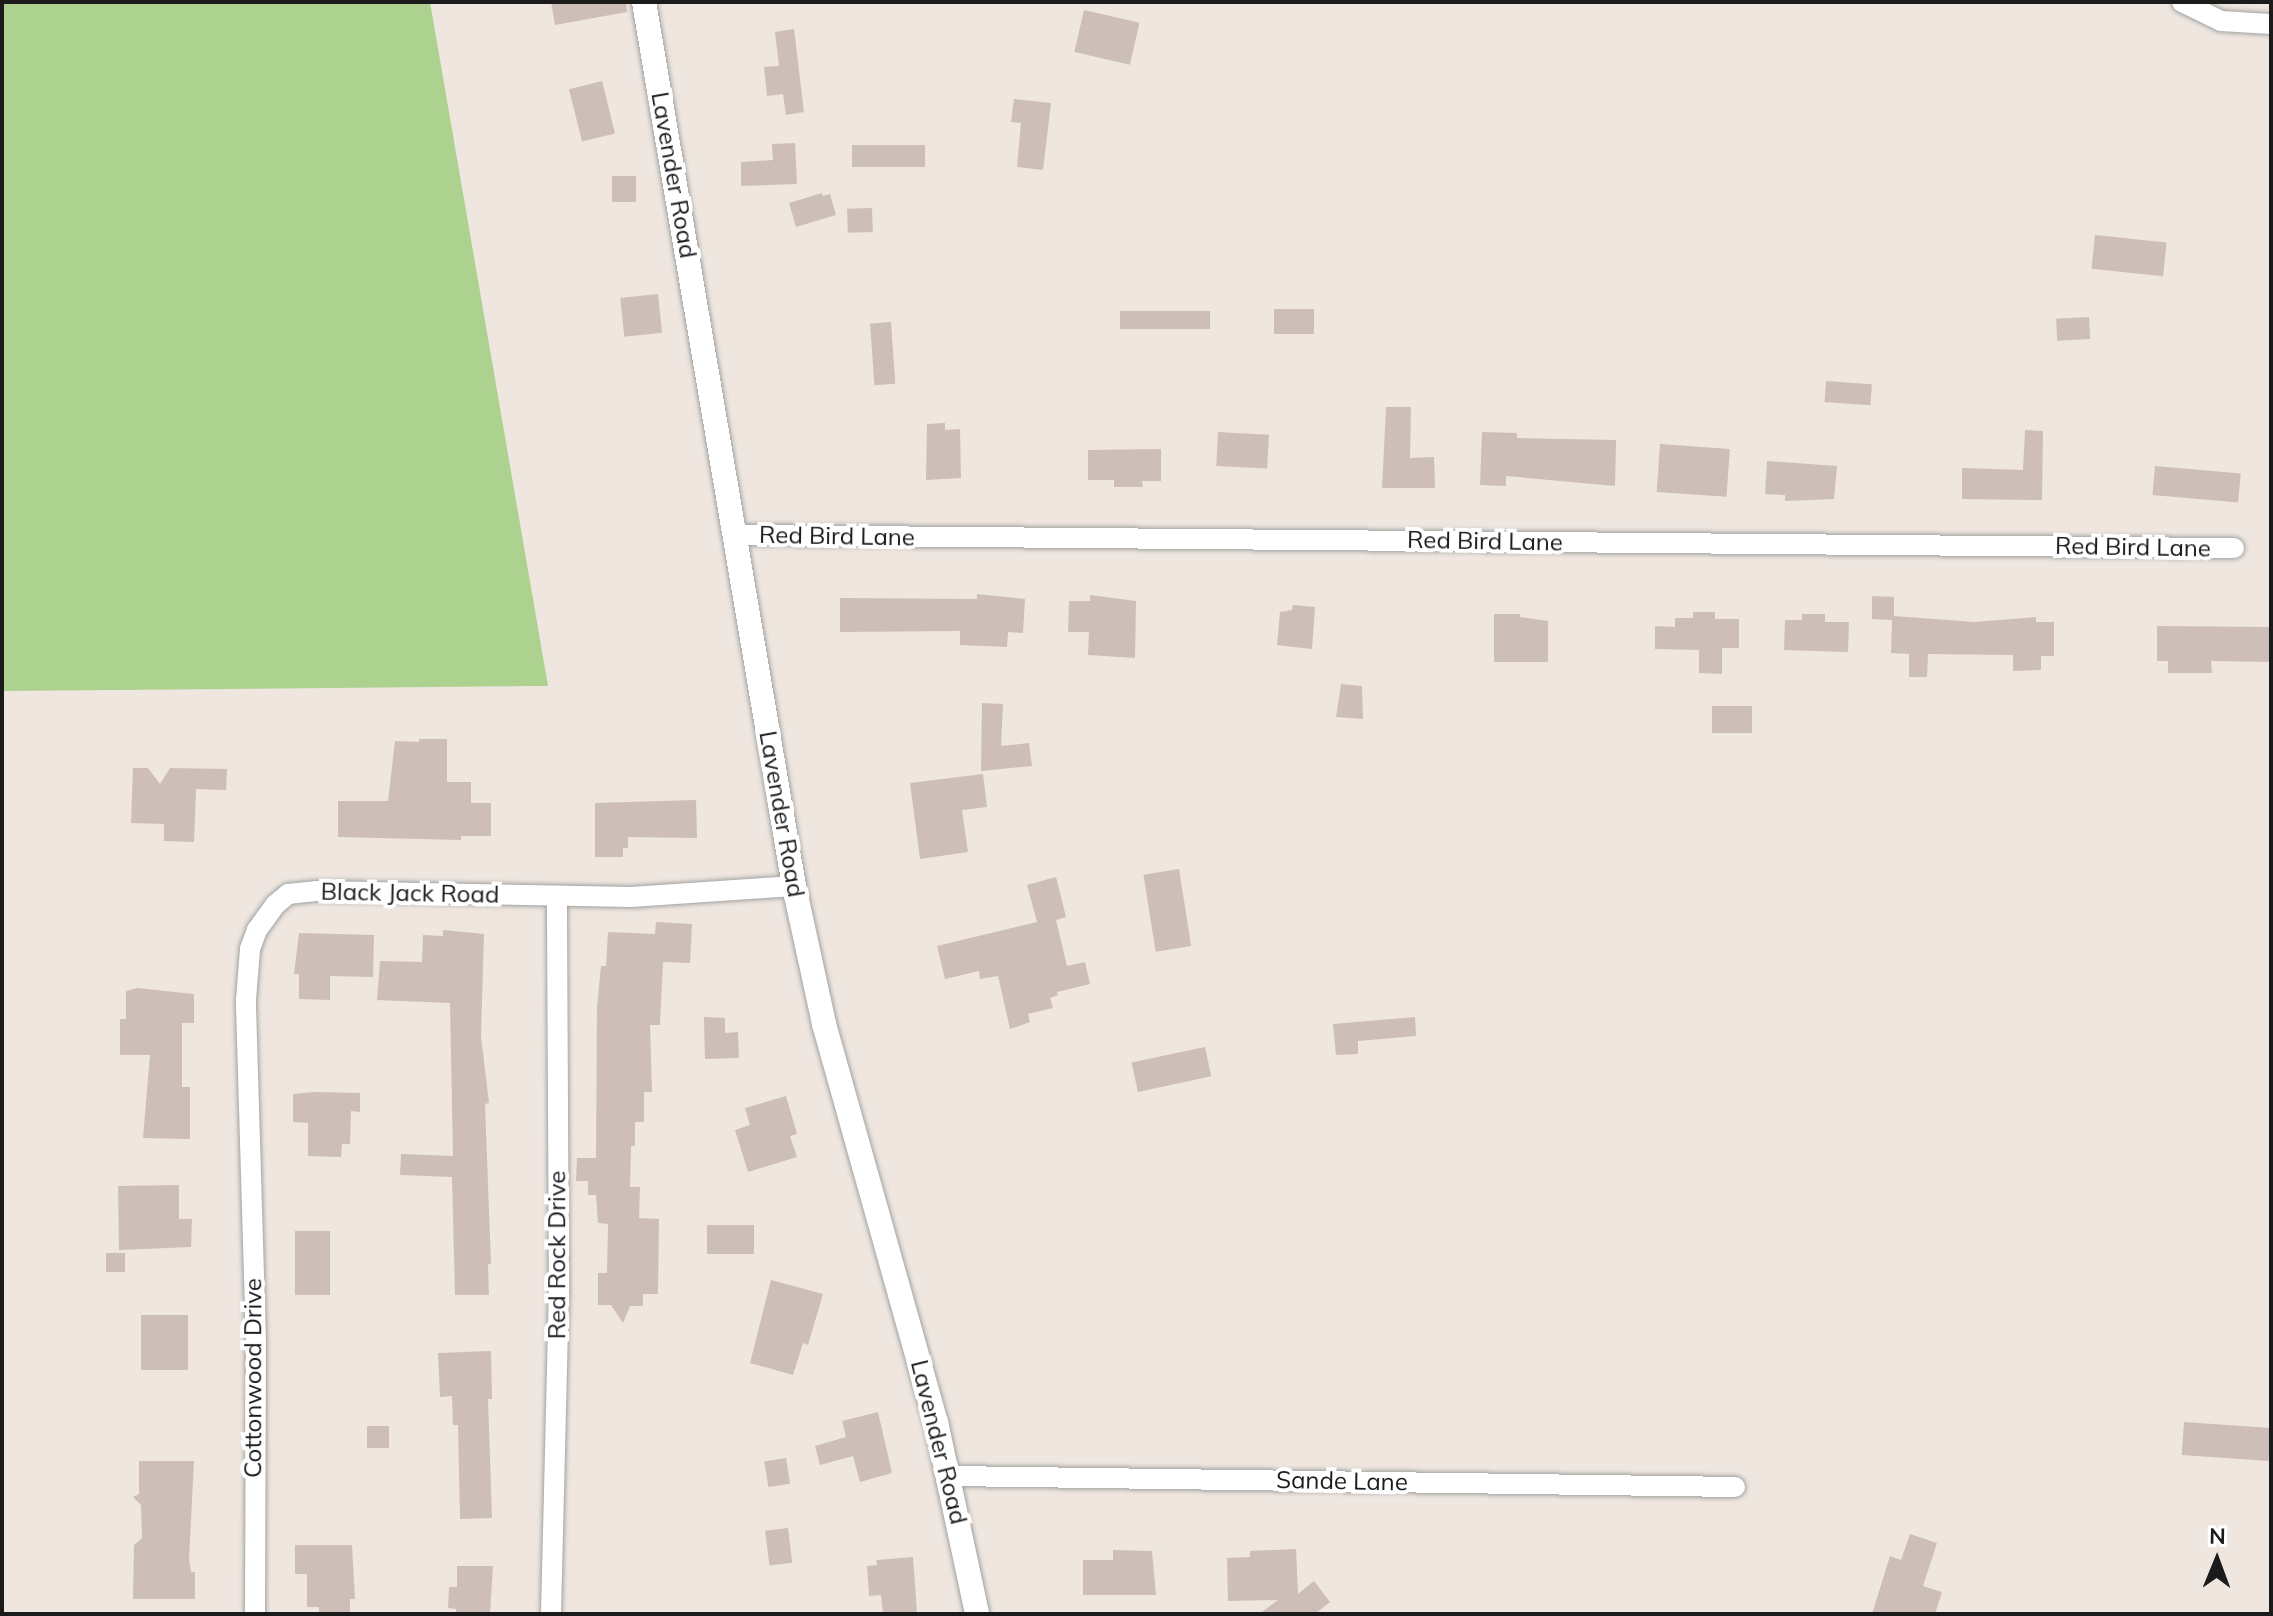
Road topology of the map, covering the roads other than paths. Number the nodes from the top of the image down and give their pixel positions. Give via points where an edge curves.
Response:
1 (644, 2) edge
2 (2182, 2) edge
3 (2271, 24) edge
4 (736, 535) junction
5 (2234, 548) dead end
6 (794, 886) junction
7 (557, 896) junction
8 (249, 1142) joint
9 (950, 1476) junction
10 (1735, 1487) dead end
11 (255, 1614) edge
12 (551, 1614) edge
13 (977, 1614) edge

1 - 4 street, Lavender Road
2 - 3 street via 2221,21
4 - 5 street, Red Bird Lane
4 - 6 street, Lavender Road
6 - 7 street, Black Jack Road via 631,897
6 - 9 street, Lavender Road via 824,1024
7 - 8 street, Black Jack Road via 432,891 288,894 257,930 250,949
7 - 12 street, Red Rock Drive via 559,1297
8 - 11 street, Cottonwood Drive via 256,1343
9 - 10 street, Sande Lane
9 - 13 street, Lavender Road

